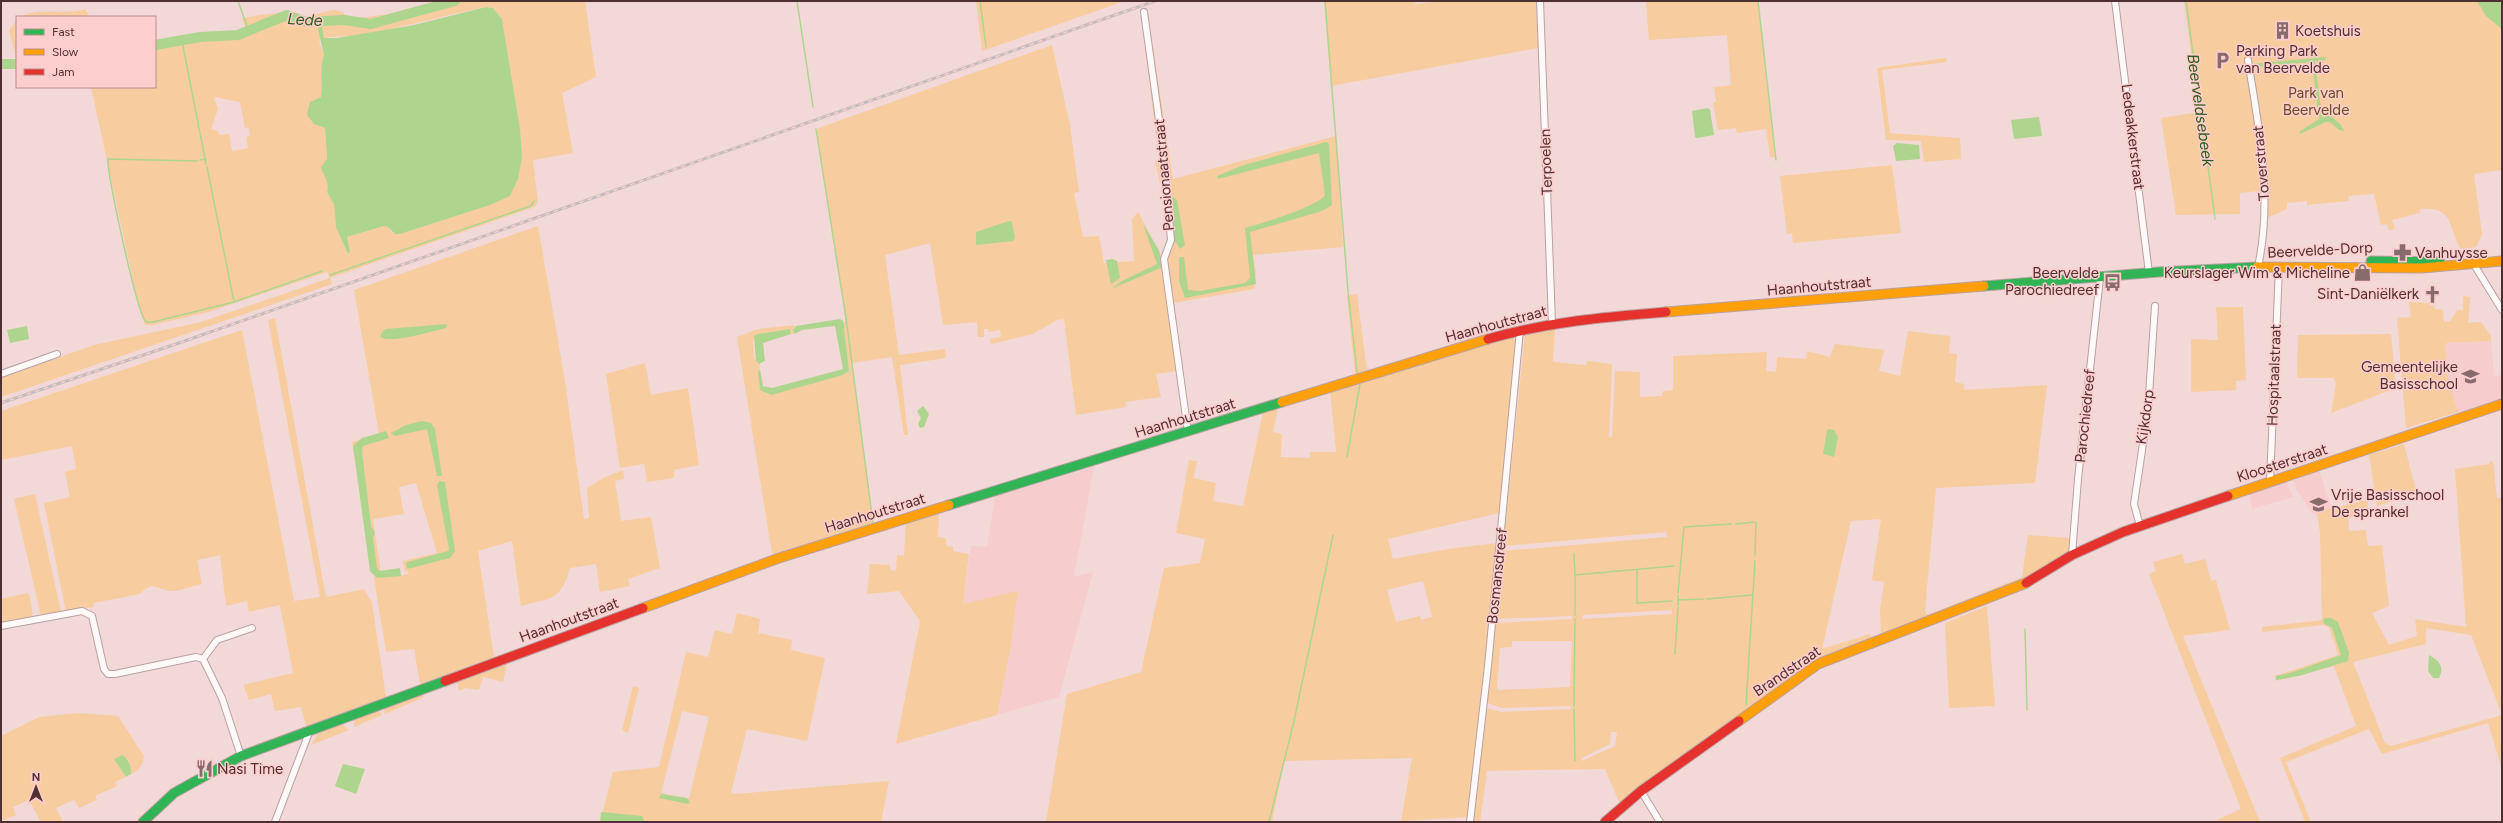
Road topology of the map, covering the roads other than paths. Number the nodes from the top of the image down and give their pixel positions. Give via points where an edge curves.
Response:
1 (1540, 1) edge
2 (2115, 1) edge
3 (1144, 12) dead end
4 (2248, 60) dead end
5 (2502, 261) edge
6 (2455, 263) junction
7 (2473, 263) junction
8 (2258, 267) junction
9 (2279, 267) junction
10 (2150, 273) junction
11 (2100, 278) junction
12 (2155, 306) dead end
13 (2502, 310) edge
14 (1552, 323) junction
15 (1520, 330) junction
16 (57, 354) dead end
17 (1, 374) edge
18 (2502, 404) edge
19 (1188, 432) junction
20 (2270, 482) junction
21 (2140, 526) junction
22 (2072, 554) junction
23 (1, 626) edge
24 (252, 628) dead end
25 (203, 658) junction
26 (310, 729) junction
27 (241, 756) junction
28 (1641, 791) junction
29 (143, 822) edge
30 (275, 822) edge
31 (1470, 822) edge
32 (1605, 822) edge
33 (1660, 822) edge

1 - 14 street, Terpoelen
2 - 10 street, Ledeakkerstraat
3 - 19 street, Pensionaatstraat via 1163,148 1171,240 1164,259
4 - 8 street, Toverstraat via 2266,192
5 - 7 street, Beervelde-Dorp
6 - 7 street, Beervelde-Dorp
6 - 8 street, Beervelde-Dorp via 2412,260 2287,263
6 - 9 street, Beervelde-Dorp via 2422,268
7 - 13 street
8 - 9 street, Beervelde-Dorp
8 - 10 street, Beervelde-Dorp
9 - 20 street, Hospitaalstraat
10 - 11 street, Beervelde-Dorp
11 - 14 street, Haanhoutstraat
11 - 22 street, Parochiedreef
12 - 21 street, Kijkdorp via 2148,410 2134,504
14 - 15 street, Haanhoutstraat
15 - 19 street, Haanhoutstraat
15 - 31 street, Bosmansdreef via 1489,658
16 - 17 street
18 - 20 street, Kloosterstraat
19 - 26 street, Haanhoutstraat via 779,558
20 - 21 street, Kloosterstraat
21 - 22 street, Kloosterstraat
22 - 28 street, Brandstraat via 2029,582 1818,664
23 - 25 street via 87,612 92,616 104,669 108,674 196,657
24 - 25 street via 218,640
25 - 27 street via 222,698
26 - 27 street, Haanhoutstraat
26 - 30 street
27 - 29 street, Haanhoutstraat via 174,793
28 - 32 street, Brandstraat
28 - 33 street

